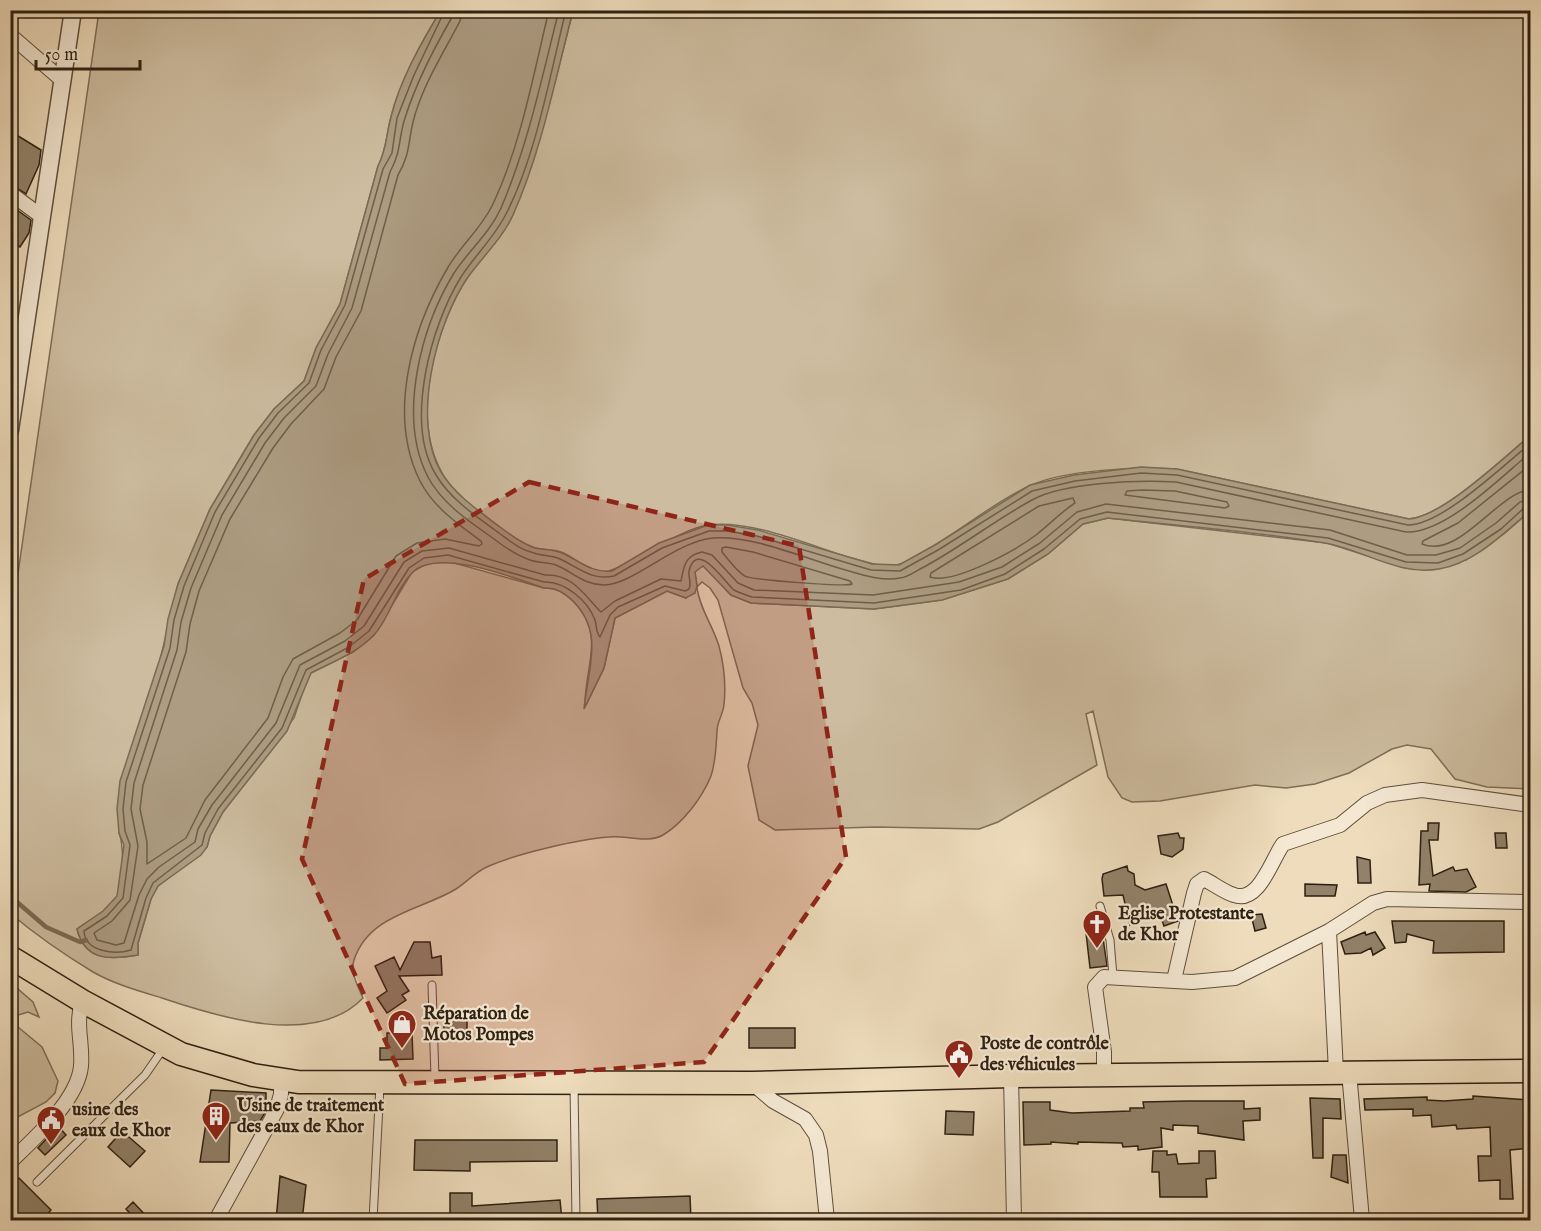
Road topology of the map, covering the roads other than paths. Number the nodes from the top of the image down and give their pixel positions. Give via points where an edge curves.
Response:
1 (73, 10) edge
2 (10, 35) edge
3 (62, 80) junction
4 (10, 193) edge
5 (41, 216) junction
6 (16, 356) edge
7 (10, 430) edge
8 (1530, 805) edge
9 (1530, 902) edge
10 (1100, 906) dead end
11 (1329, 931) junction
12 (10, 957) edge
13 (1113, 976) junction
14 (1174, 980) junction
15 (432, 985) dead end
16 (82, 1001) junction
17 (164, 1047) junction
18 (1530, 1071) edge
19 (1342, 1072) junction
20 (1104, 1075) junction
21 (1011, 1076) junction
22 (281, 1080) junction
23 (380, 1082) junction
24 (574, 1083) junction
25 (752, 1083) junction
26 (435, 1084) junction
27 (10, 1162) edge
28 (38, 1182) dead end
29 (216, 1221) edge
30 (373, 1221) edge
31 (576, 1221) edge
32 (827, 1221) edge
33 (1014, 1221) edge
34 (1362, 1221) edge

1 - 3 street
2 - 3 street
3 - 5 street
4 - 5 street
5 - 6 street
6 - 7 street
8 - 14 street via 1422,790 1385,795 1367,803 1340,825 1283,844 1262,881 1241,897 1204,879 1194,893
9 - 11 street via 1387,899 1373,903
10 - 13 lane via 1110,940
11 - 14 street via 1235,978
11 - 19 street
12 - 16 highway
13 - 14 street
13 - 20 street via 1098,980 1095,987
15 - 26 lane
16 - 17 highway
16 - 27 street via 77,1026 81,1070 76,1083 46,1127
17 - 22 highway via 204,1062
17 - 28 lane via 146,1074
18 - 19 highway
19 - 20 highway
19 - 34 street
20 - 21 highway
21 - 25 highway
21 - 33 street
22 - 23 highway
22 - 29 street via 277,1109
23 - 26 highway
23 - 30 lane
24 - 25 highway
24 - 26 highway
24 - 31 lane
25 - 32 street via 773,1101 805,1119 816,1135

